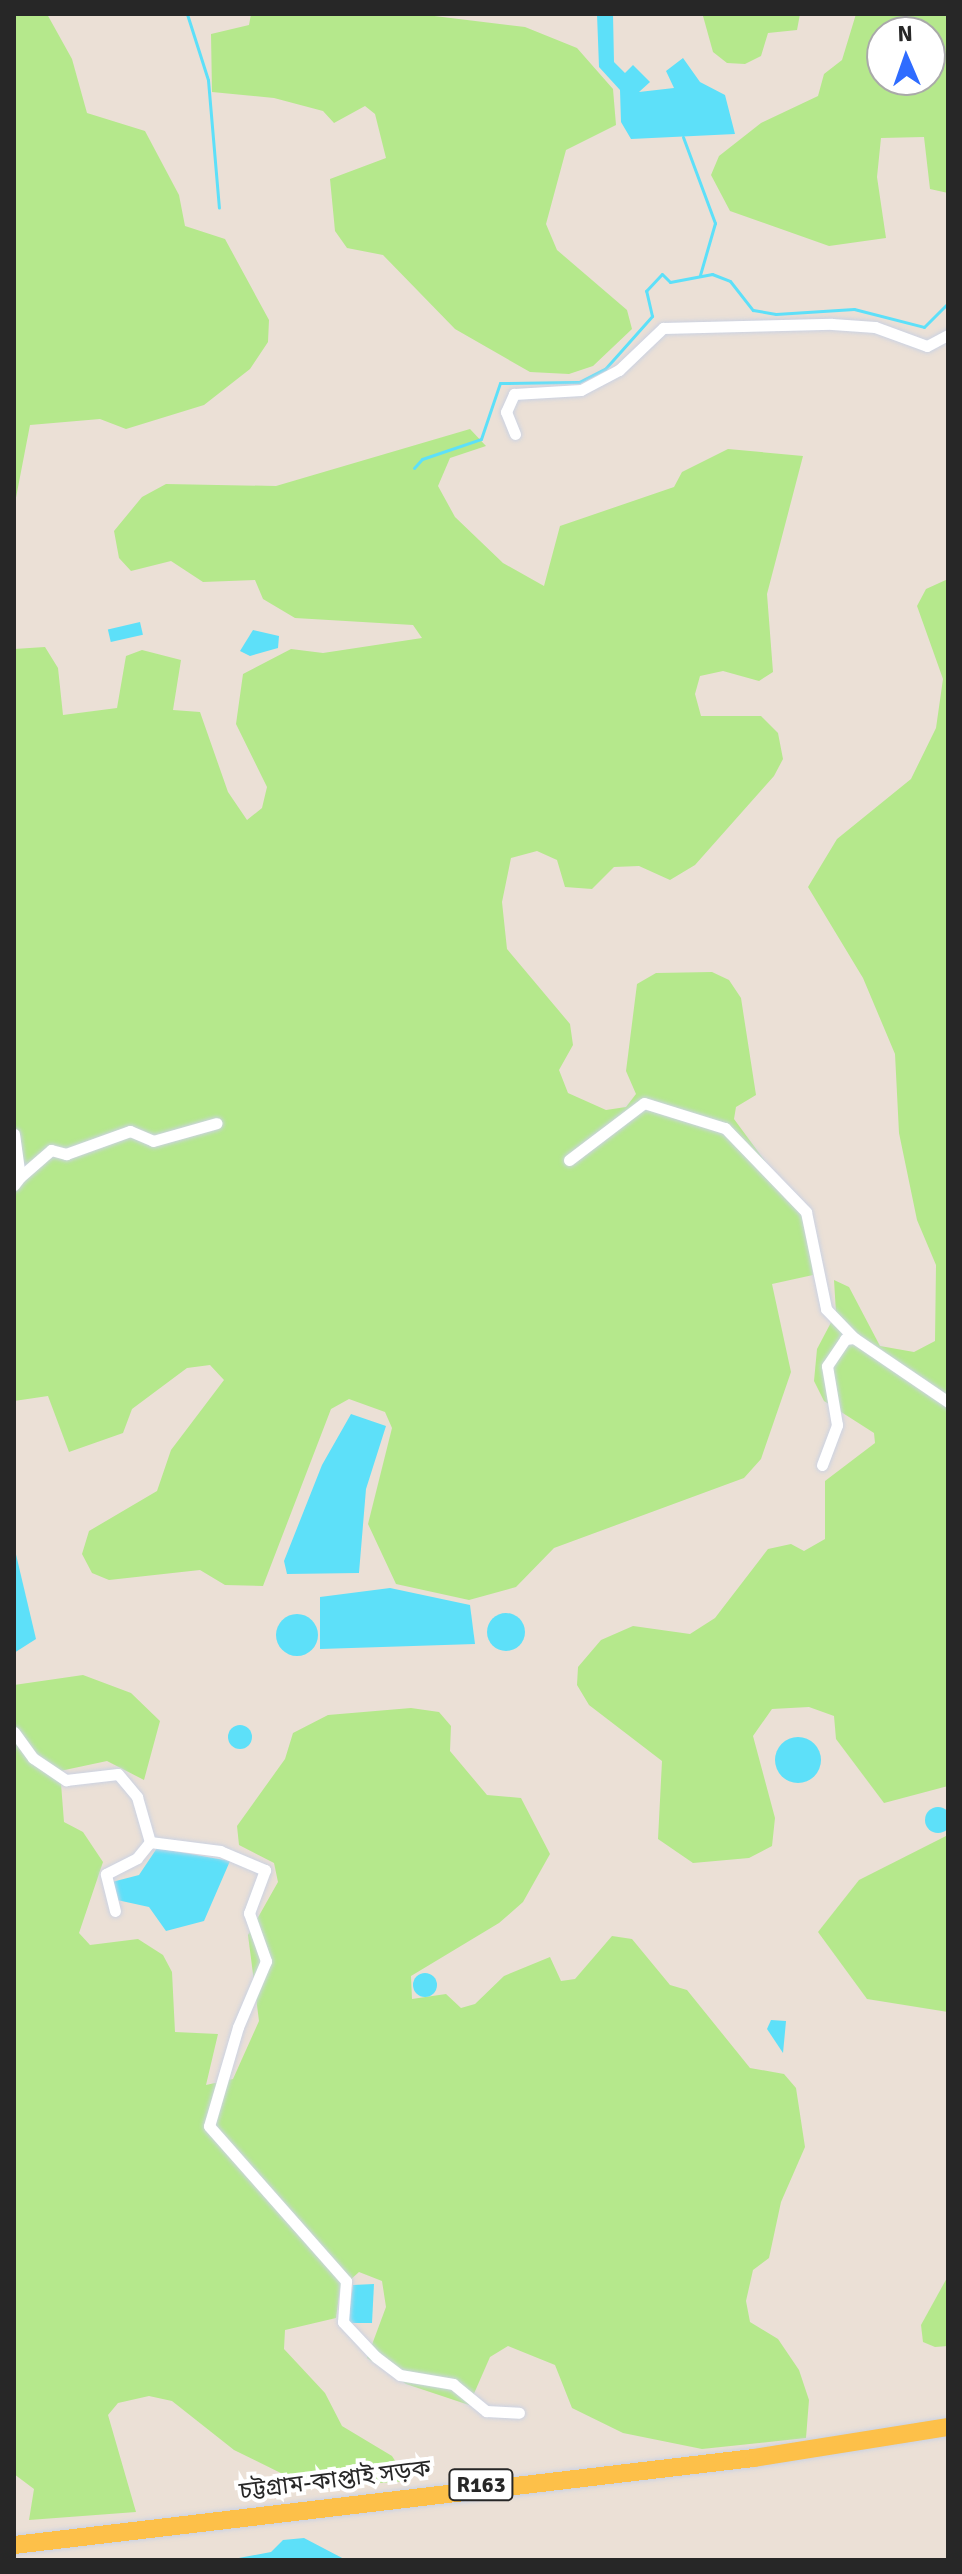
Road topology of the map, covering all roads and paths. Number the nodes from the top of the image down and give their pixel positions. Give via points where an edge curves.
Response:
1 (948, 335) edge
2 (515, 434) dead end
3 (217, 1123) dead end
4 (14, 1134) edge
5 (569, 1160) dead end
6 (17, 1181) edge
7 (854, 1338) junction
8 (948, 1402) edge
9 (822, 1465) dead end
10 (14, 1732) edge
11 (150, 1842) junction
12 (115, 1911) dead end
13 (519, 2413) dead end
14 (948, 2427) edge
15 (14, 2545) edge

1 - 2 street via 927,346 875,327 832,324 663,328 593,385 552,395 514,394 506,412
3 - 6 street via 153,1141 130,1131 66,1154 51,1150
4 - 6 street
5 - 7 street via 644,1103 725,1128 806,1212 826,1309
7 - 8 street
7 - 9 street via 830,1352 827,1366 837,1425
10 - 11 street via 33,1758 66,1780 118,1774 137,1797
11 - 12 street via 137,1858 106,1874
11 - 13 street via 220,1851 265,1870 249,1913 266,1961 238,2027 209,2126 346,2281 343,2322 376,2357 400,2375 453,2384 486,2411
14 - 15 main road, চট্টগ্রাম-কাপ্তাই সড়ক / R163 via 754,2458

